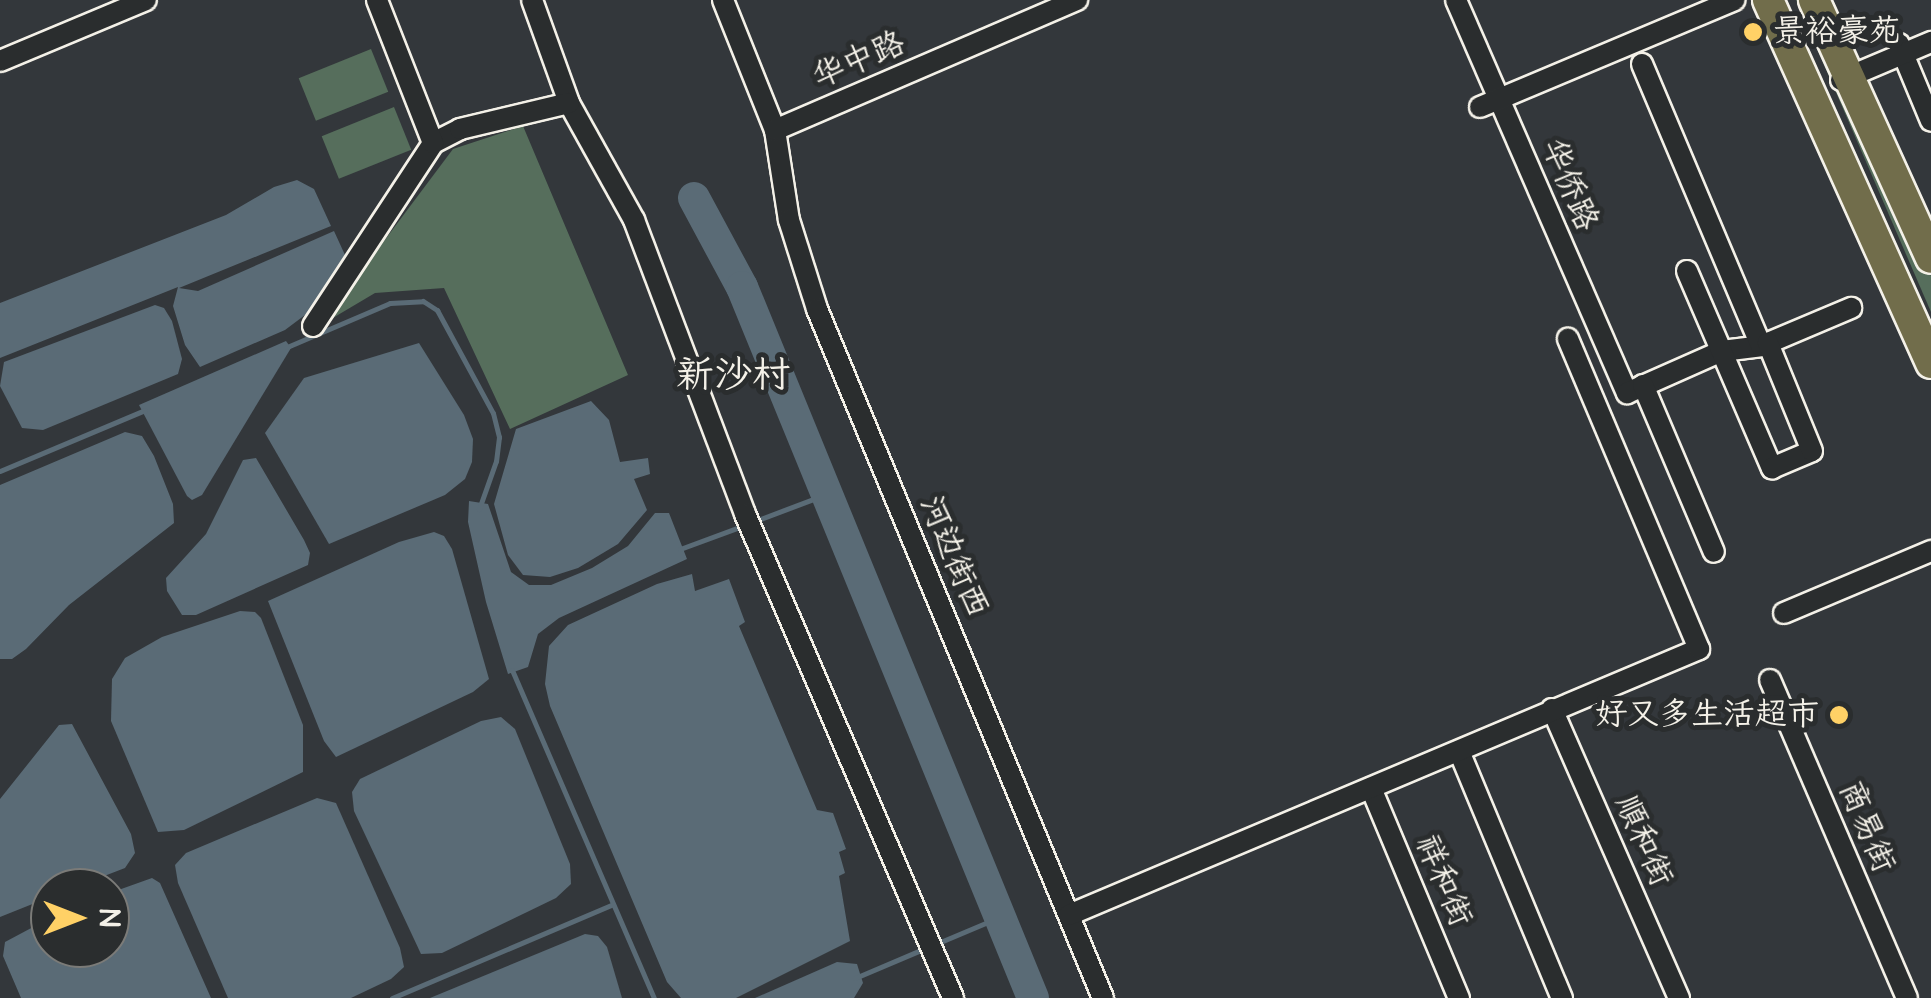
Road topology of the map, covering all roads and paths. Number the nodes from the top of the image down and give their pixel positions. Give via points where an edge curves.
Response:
1 (146, 0) edge
2 (377, 0) edge
3 (532, 0) edge
4 (723, 0) edge
5 (1077, 0) edge
6 (1456, 0) edge
7 (1734, 0) edge
8 (1768, 0) edge
9 (1814, 0) edge
10 (1931, 42) edge
11 (1899, 44) dead end
12 (0, 60) edge
13 (1642, 64) dead end
14 (1841, 80) dead end
15 (570, 103) junction
16 (1480, 107) dead end
17 (1931, 121) edge
18 (775, 130) junction
19 (432, 143) junction
20 (1931, 258) edge
21 (1687, 271) dead end
22 (1851, 308) dead end
23 (313, 326) dead end
24 (1568, 339) dead end
25 (1764, 345) junction
26 (1722, 350) junction
27 (1931, 363) edge
28 (1635, 389) junction
29 (1714, 552) dead end
30 (1931, 552) edge
31 (1784, 613) dead end
32 (1770, 680) dead end
33 (1552, 709) junction
34 (1459, 751) junction
35 (1371, 788) junction
36 (1069, 915) junction
37 (953, 998) edge
38 (1104, 998) edge
39 (1460, 998) edge
40 (1562, 998) edge
41 (1680, 998) edge
42 (1907, 998) edge

1 - 12 street
2 - 19 street
3 - 15 street
4 - 18 street, 河边街西
5 - 18 street, 华中路
6 - 28 street, 华侨路
7 - 16 street
8 - 27 highway
9 - 20 highway
10 - 14 street
11 - 17 street
13 - 25 street
15 - 19 street via 460,128
15 - 37 street via 634,220 748,523
18 - 36 street, 河边街西 via 789,220 818,310
19 - 23 street
21 - 26 street
22 - 25 street
24 - 33 street via 1699,650
25 - 26 street
25 - 26 street via 1812,450 1772,468
26 - 28 street
28 - 29 street, 华侨路
30 - 31 street
32 - 42 street, 商易街
33 - 34 street
33 - 41 street, 順和街
34 - 35 street
34 - 40 street
35 - 36 street
35 - 39 street, 祥和街
36 - 38 street, 河边街西

